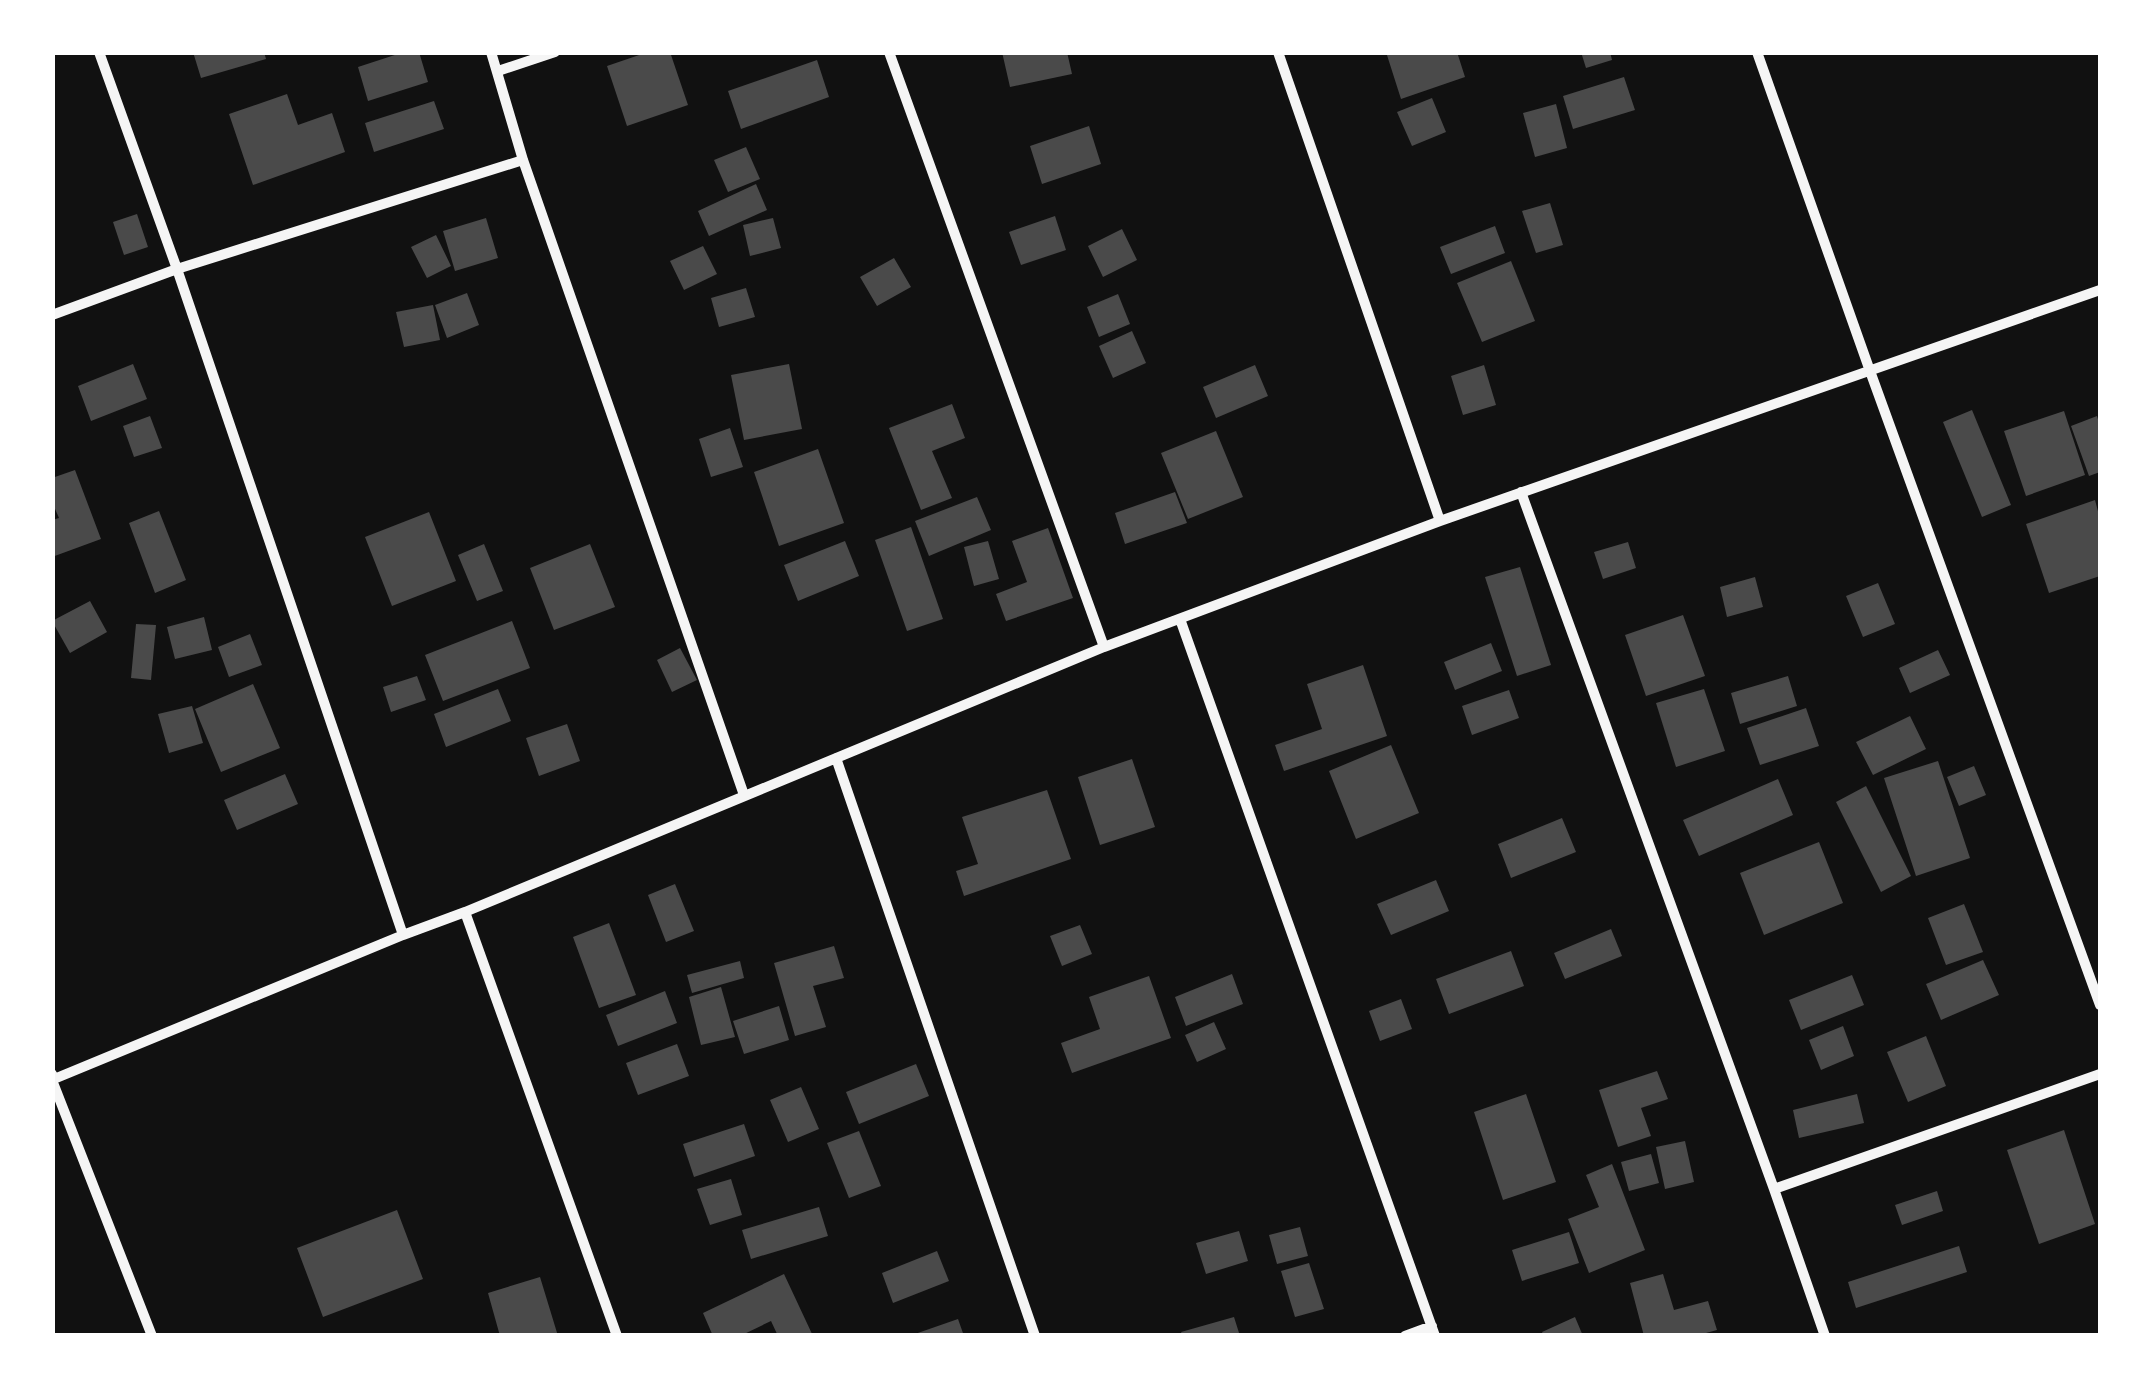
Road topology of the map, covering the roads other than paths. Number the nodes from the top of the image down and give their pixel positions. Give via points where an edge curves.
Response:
1 (99, 52) edge
2 (491, 52) edge
3 (554, 52) edge
4 (890, 52) edge
5 (1278, 52) edge
6 (1757, 52) edge
7 (498, 71) junction
8 (523, 160) junction
9 (177, 268) junction
10 (2100, 290) edge
11 (52, 314) edge
12 (1870, 371) junction
13 (1520, 492) junction
14 (1440, 521) junction
15 (1180, 619) junction
16 (1104, 648) junction
17 (836, 758) junction
18 (744, 795) junction
19 (465, 912) junction
20 (403, 935) junction
21 (2100, 1005) edge
22 (2100, 1074) edge
23 (53, 1078) edge
24 (1774, 1189) junction
25 (1433, 1331) edge
26 (152, 1336) edge
27 (617, 1336) edge
28 (1036, 1336) edge
29 (1405, 1336) edge
30 (1824, 1336) edge

1 - 9 street
2 - 7 street
3 - 7 street
4 - 16 street
5 - 14 street
6 - 12 street
7 - 8 street
8 - 9 street
8 - 18 street
9 - 11 street
9 - 20 street
10 - 12 street
12 - 13 street
12 - 21 street
13 - 14 street
13 - 24 street
14 - 15 street
15 - 16 street
15 - 25 street
16 - 17 street
17 - 18 street
17 - 28 street
18 - 19 street
19 - 20 street
19 - 27 street
20 - 23 street
22 - 24 street
23 - 26 street
24 - 30 street
25 - 29 street

